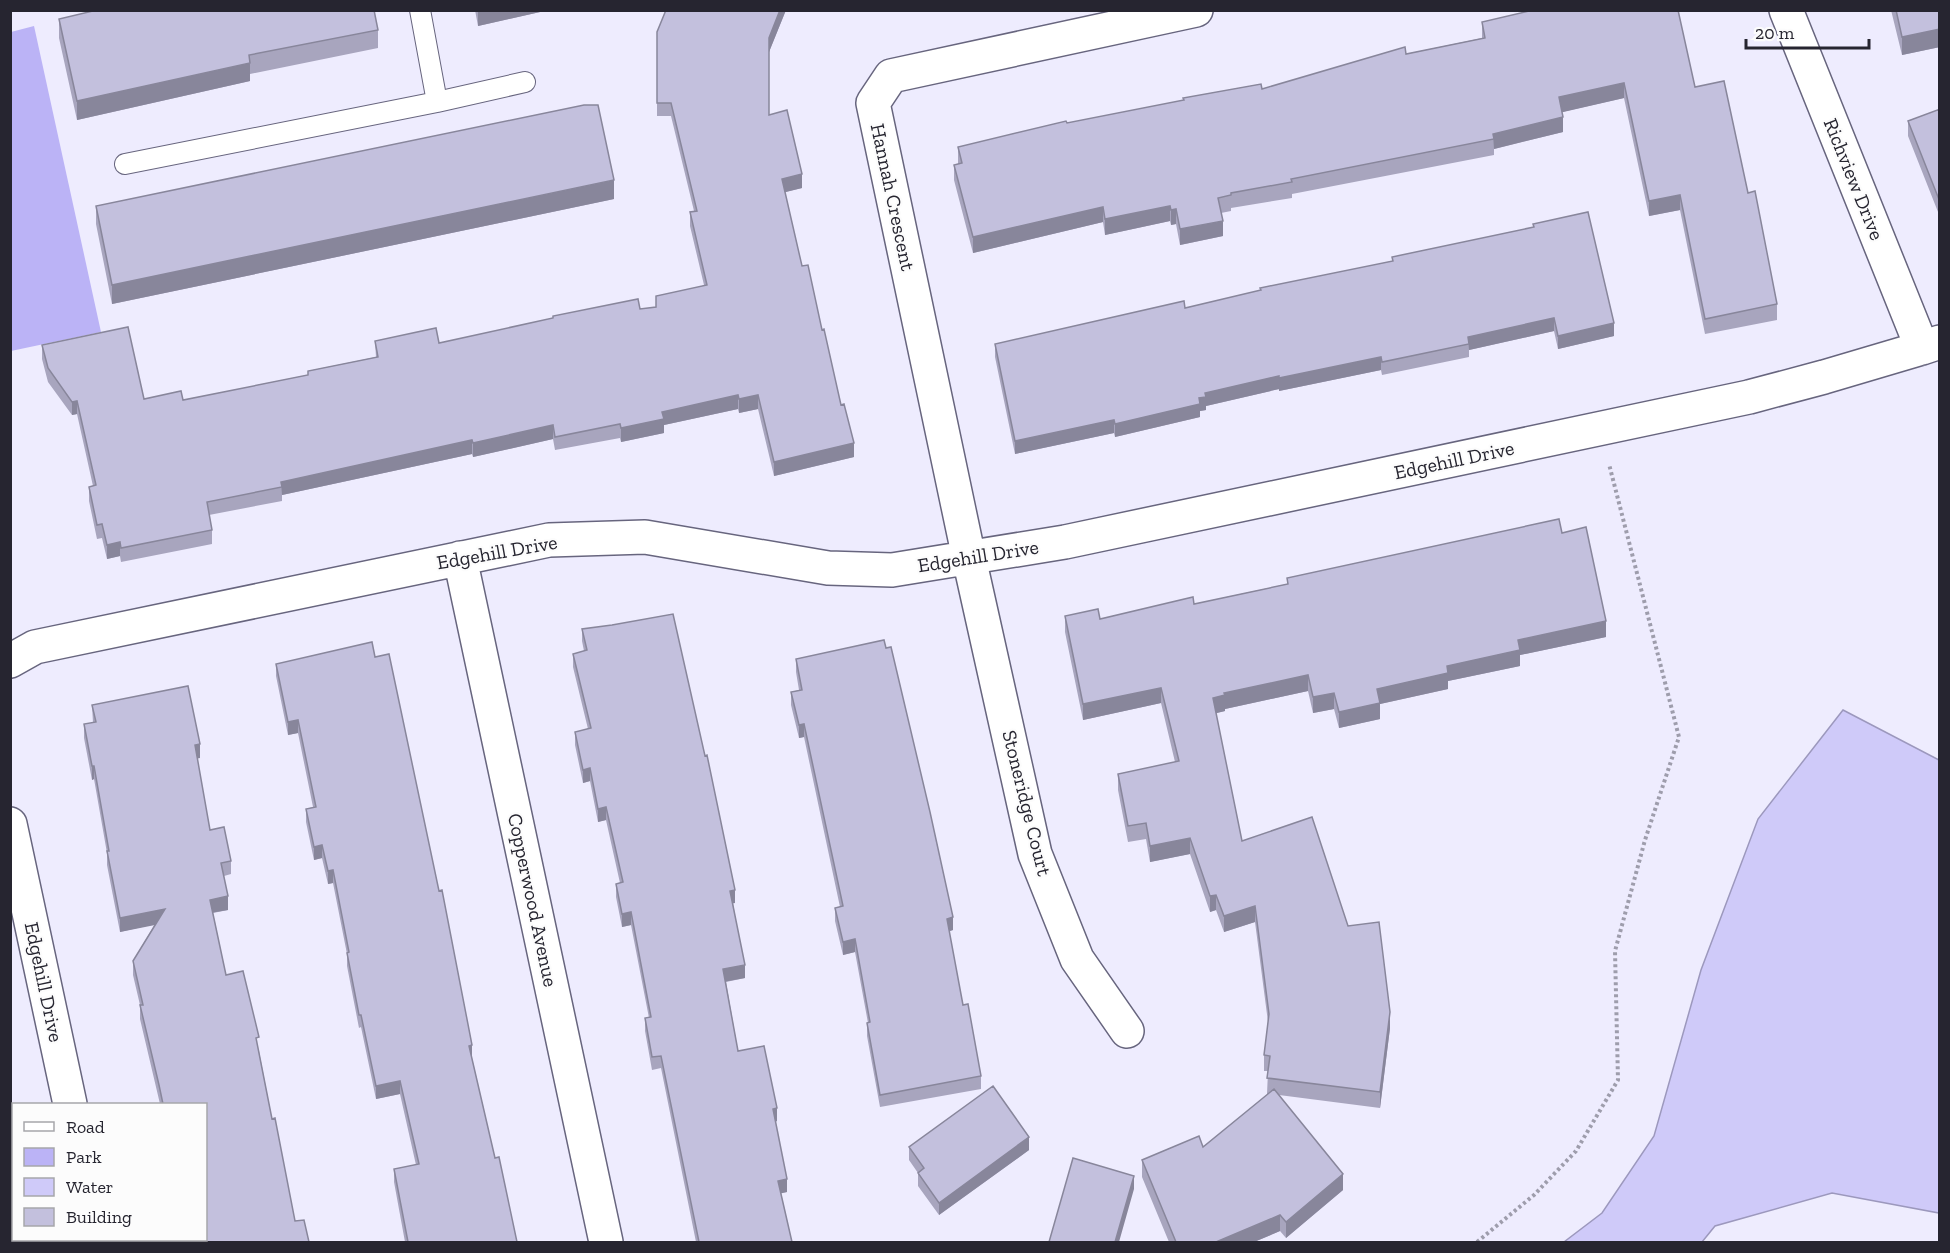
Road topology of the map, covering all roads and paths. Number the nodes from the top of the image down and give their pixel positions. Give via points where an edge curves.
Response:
1 (420, 10) edge
2 (1196, 10) edge
3 (1786, 10) edge
4 (525, 82) dead end
5 (437, 102) junction
6 (125, 164) dead end
7 (1931, 345) edge
8 (1600, 429) junction
9 (460, 558) junction
10 (969, 558) junction
11 (10, 661) edge
12 (10, 824) edge
13 (1127, 1030) dead end
14 (70, 1103) edge
15 (606, 1242) edge
16 (1478, 1242) edge

1 - 5 lane
2 - 10 street, Hannah Crescent via 891,76 873,103
3 - 7 street, Richview Drive
4 - 5 lane
5 - 6 lane
7 - 8 street, Edgehill Drive via 1786,388
8 - 10 street, Edgehill Drive via 1065,542
8 - 16 path via 1679,737 1645,840 1615,951 1618,1080 1576,1151 1534,1195
9 - 10 street, Edgehill Drive via 549,540 645,537 828,568 892,570
9 - 11 street, Edgehill Drive via 35,647
9 - 15 street, Copperwood Avenue
10 - 13 street, Stoneridge Court via 1035,854 1077,959
12 - 14 street, Edgehill Drive

